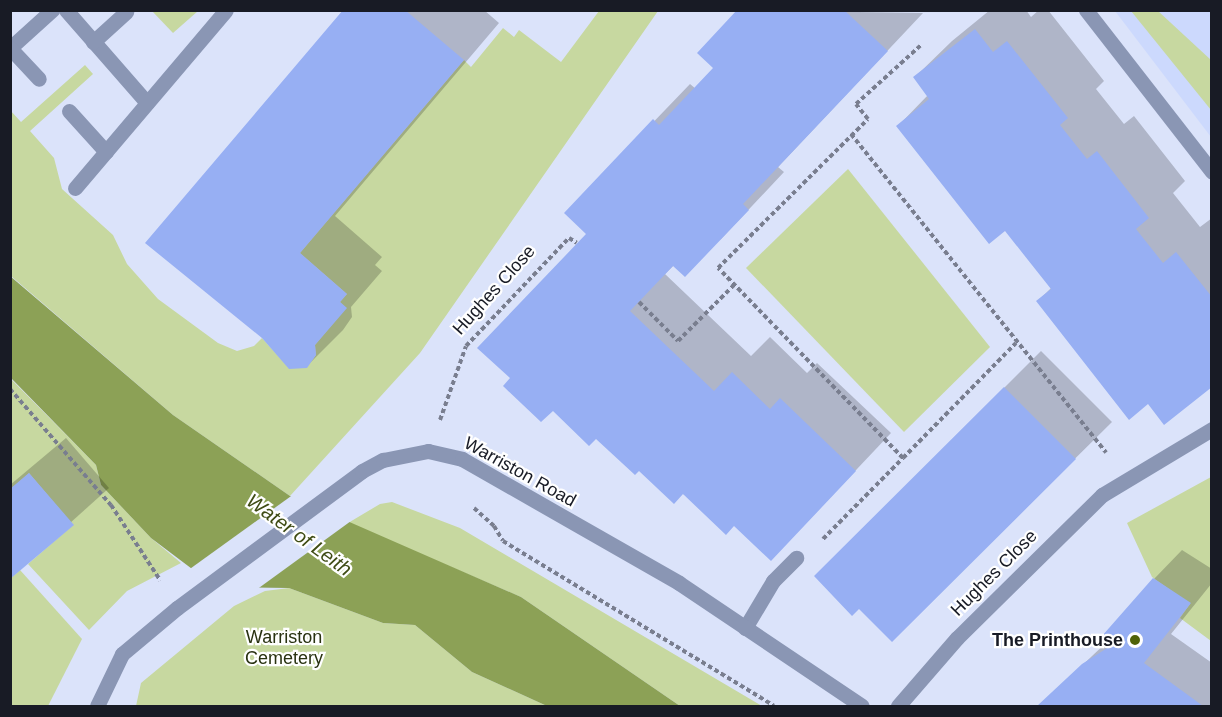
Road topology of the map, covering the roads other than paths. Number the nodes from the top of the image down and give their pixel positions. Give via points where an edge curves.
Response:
1 (52, 10) edge
2 (66, 10) edge
3 (226, 10) edge
4 (1086, 10) edge
5 (126, 12) dead end
6 (93, 42) junction
7 (10, 48) edge
8 (39, 79) dead end
9 (147, 103) junction
10 (69, 111) dead end
11 (106, 152) junction
12 (1212, 172) edge
13 (75, 188) dead end
14 (1212, 429) edge
15 (796, 558) dead end
16 (745, 628) junction
17 (97, 706) edge
18 (862, 706) edge
19 (898, 706) edge

1 - 7 street
2 - 6 street
3 - 9 street
4 - 12 street
5 - 6 street
6 - 9 street
7 - 8 street
9 - 11 street
10 - 11 street
11 - 13 street
14 - 19 street, Hughes Close via 1127,478 1094,503 957,638
15 - 16 street via 773,581
16 - 17 street, Warriston Road via 679,583 462,459 429,451 383,460 339,487 201,589 122,654
16 - 18 street, Warriston Road

